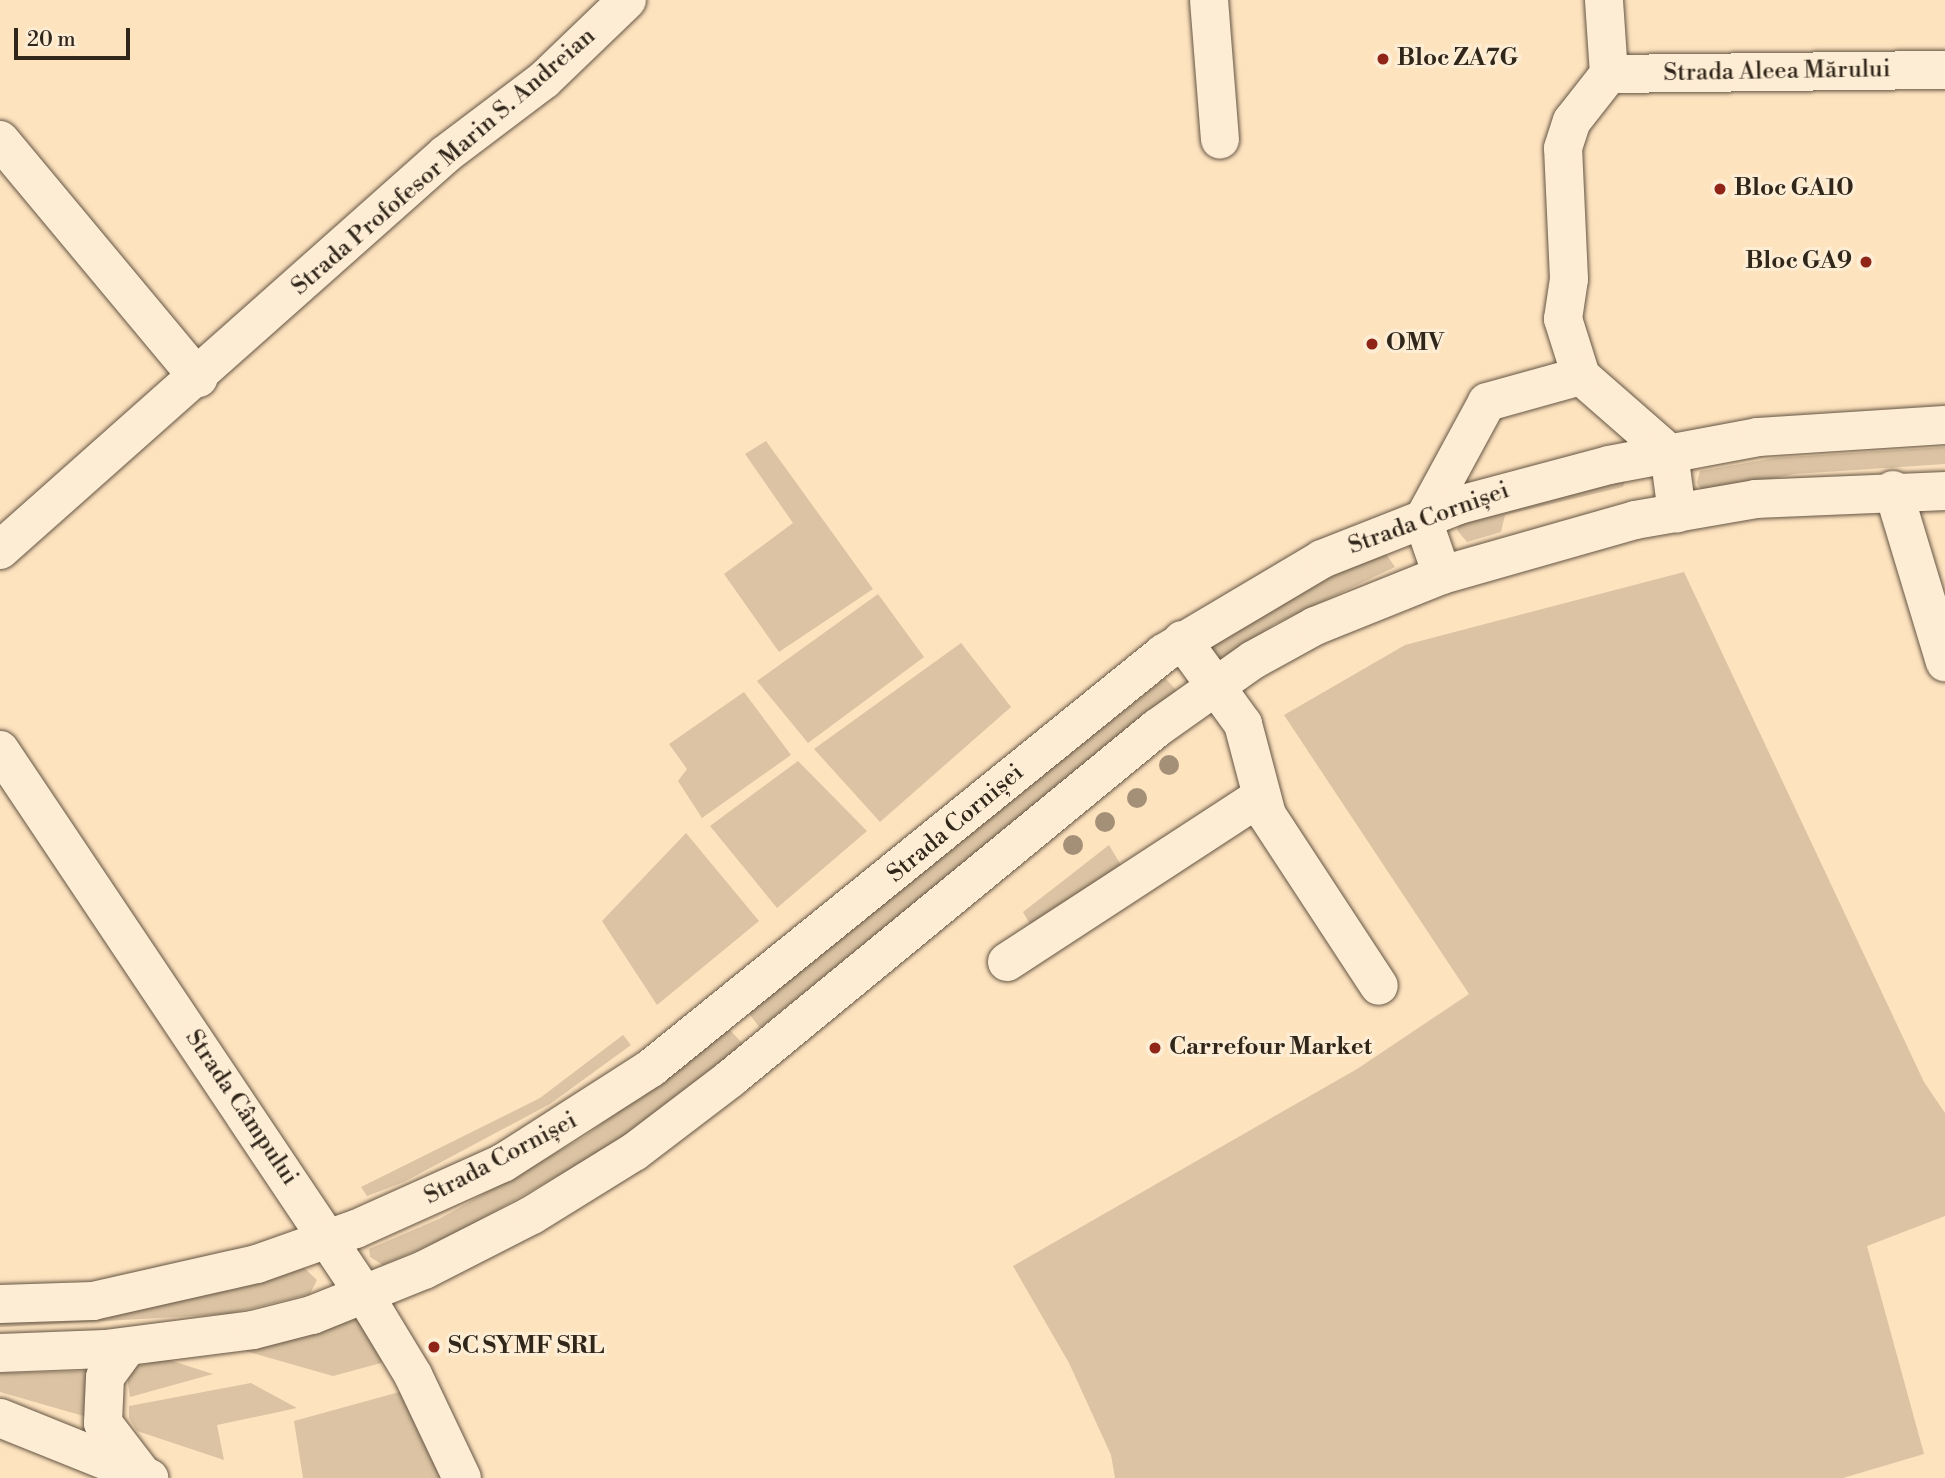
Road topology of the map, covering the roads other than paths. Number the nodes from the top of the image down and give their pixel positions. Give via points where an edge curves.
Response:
1 (626, 0) edge
2 (1209, 0) edge
3 (1604, 0) edge
4 (1945, 70) edge
5 (1609, 74) junction
6 (0, 140) edge
7 (1220, 140) dead end
8 (1580, 376) junction
9 (198, 378) junction
10 (1945, 425) edge
11 (1669, 453) junction
12 (1894, 491) junction
13 (1945, 491) edge
14 (1677, 513) junction
15 (1423, 520) junction
16 (0, 550) edge
17 (1442, 575) junction
18 (1182, 640) junction
19 (1945, 662) edge
20 (1214, 688) junction
21 (0, 750) edge
22 (1260, 797) junction
23 (1007, 962) dead end
24 (1379, 986) dead end
25 (327, 1239) junction
26 (364, 1294) junction
27 (0, 1304) edge
28 (127, 1347) junction
29 (0, 1353) edge
30 (0, 1418) edge
31 (146, 1477) edge
32 (462, 1478) edge

1 - 9 street, Strada Profofesor Marin S. Andreian via 544,80 446,154
2 - 7 street
3 - 5 street
4 - 5 street, Strada Aleea Mărului
5 - 8 street via 1572,121 1563,148 1569,279 1563,319
6 - 9 street
8 - 11 street
8 - 15 street via 1487,402
9 - 16 street, Strada Profofesor Marin S. Andreian
10 - 11 street, Strada Cornișei via 1758,437
11 - 14 street
11 - 15 street, Strada Cornișei via 1530,483
12 - 13 street
12 - 14 street via 1756,499
12 - 19 street
14 - 17 street
15 - 17 street
15 - 18 street, Strada Cornișei via 1322,559
17 - 20 street via 1315,626
18 - 20 street
18 - 25 street, Strada Cornișei via 630,1083 503,1163
20 - 22 street via 1243,724
20 - 26 street via 634,1152 532,1215
21 - 25 street, Strada Câmpului
22 - 23 street
22 - 24 street
25 - 26 street, Strada Câmpului
25 - 27 street, Strada Cornișei via 167,1287 93,1301
26 - 28 street via 253,1330
26 - 32 street, Strada Câmpului via 413,1375
28 - 29 street
28 - 31 street via 105,1377 103,1423
30 - 31 street

